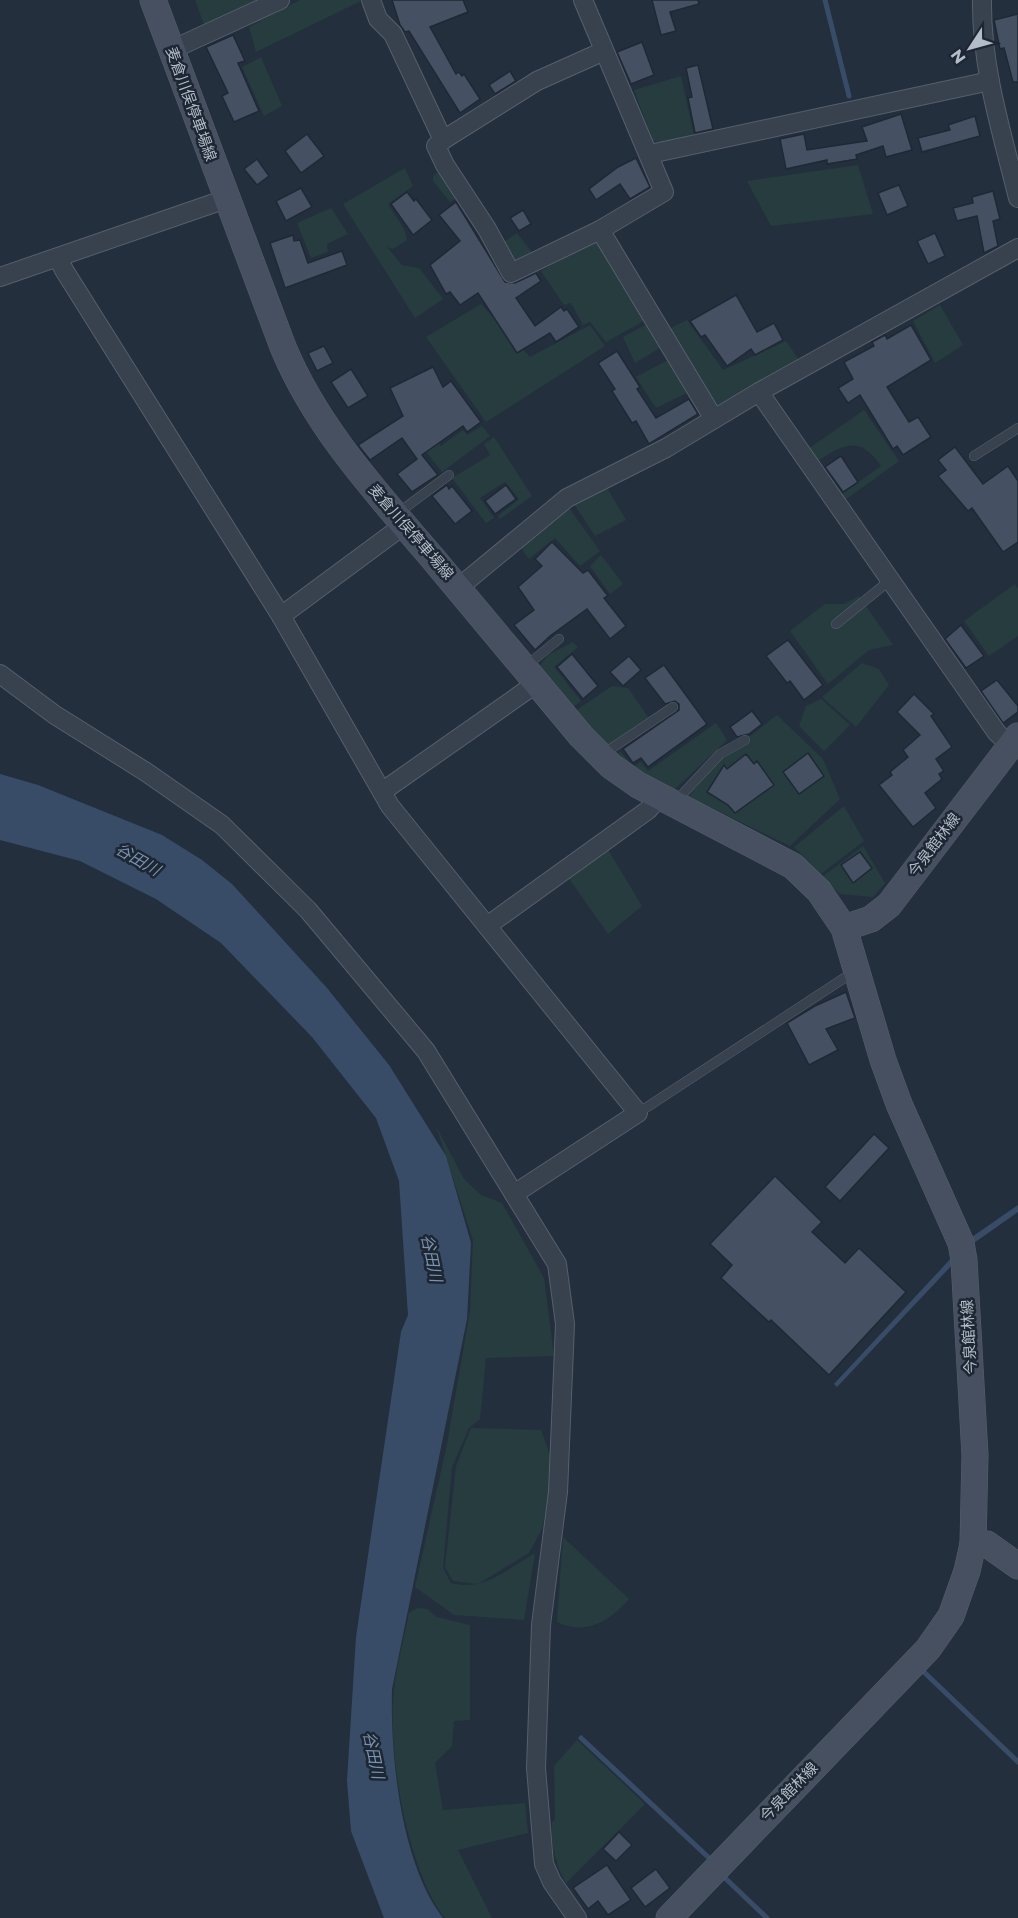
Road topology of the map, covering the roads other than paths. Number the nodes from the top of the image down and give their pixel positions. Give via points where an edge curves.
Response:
1 (153, 0) edge
2 (280, 0) edge
3 (371, 0) edge
4 (583, 0) edge
5 (982, 0) edge
6 (171, 50) junction
7 (604, 51) junction
8 (990, 81) junction
9 (443, 140) junction
10 (650, 154) junction
11 (1018, 198) edge
12 (226, 199) junction
13 (600, 230) junction
14 (1018, 248) edge
15 (59, 259) junction
16 (0, 277) edge
17 (759, 392) junction
18 (714, 418) junction
19 (1018, 428) edge
20 (974, 456) dead end
21 (449, 475) dead end
22 (400, 520) junction
23 (889, 581) junction
24 (458, 588) junction
25 (281, 616) junction
26 (837, 624) dead end
27 (559, 639) dead end
28 (0, 674) edge
29 (530, 675) junction
30 (673, 707) dead end
31 (745, 740) dead end
32 (1014, 740) edge
33 (600, 756) junction
34 (382, 791) junction
35 (667, 800) junction
36 (487, 926) junction
37 (844, 928) junction
38 (855, 971) junction
39 (638, 1113) junction
40 (514, 1194) junction
41 (973, 1544) junction
42 (1017, 1564) edge
43 (577, 1918) edge
44 (669, 1918) edge

1 - 6 main road, 麦倉川俣停車場線
2 - 6 street
3 - 9 street via 378,19 393,34
4 - 7 street
5 - 8 street
6 - 12 main road, 麦倉川俣停車場線
7 - 9 street via 537,81
7 - 10 street
8 - 10 street
8 - 11 street
9 - 13 street via 436,146 444,165 511,273
10 - 13 street via 664,192
12 - 15 street
12 - 22 main road, 麦倉川俣停車場線 via 303,389 346,454
13 - 18 street
14 - 17 street
15 - 16 street
15 - 25 street
17 - 18 street
17 - 23 street
18 - 24 street via 666,448 567,498
19 - 20 lane
21 - 22 lane
22 - 24 main road, 麦倉川俣停車場線
22 - 25 street
23 - 26 lane
23 - 32 street via 997,733
24 - 29 main road, 麦倉川俣停車場線
25 - 34 street
27 - 29 lane
28 - 40 street via 222,825 308,910 426,1051
29 - 33 main road, 麦倉川俣停車場線
29 - 34 street
30 - 33 lane
31 - 35 lane via 720,754
32 - 37 main road, 今泉館林線 via 889,905 871,919
33 - 35 main road, 麦倉川俣停車場線
34 - 36 street via 401,821
35 - 36 street
35 - 37 main road, 麦倉川俣停車場線 via 793,866 819,891
36 - 39 street
37 - 38 main road, 今泉館林線
38 - 39 lane
38 - 41 main road, 今泉館林線 via 899,1104 963,1251 975,1455
39 - 40 street
40 - 43 street via 557,1264 565,1324 558,1492 541,1625 536,1768 544,1864
41 - 42 main road via 987,1544
41 - 44 main road, 今泉館林線 via 960,1595 941,1633

